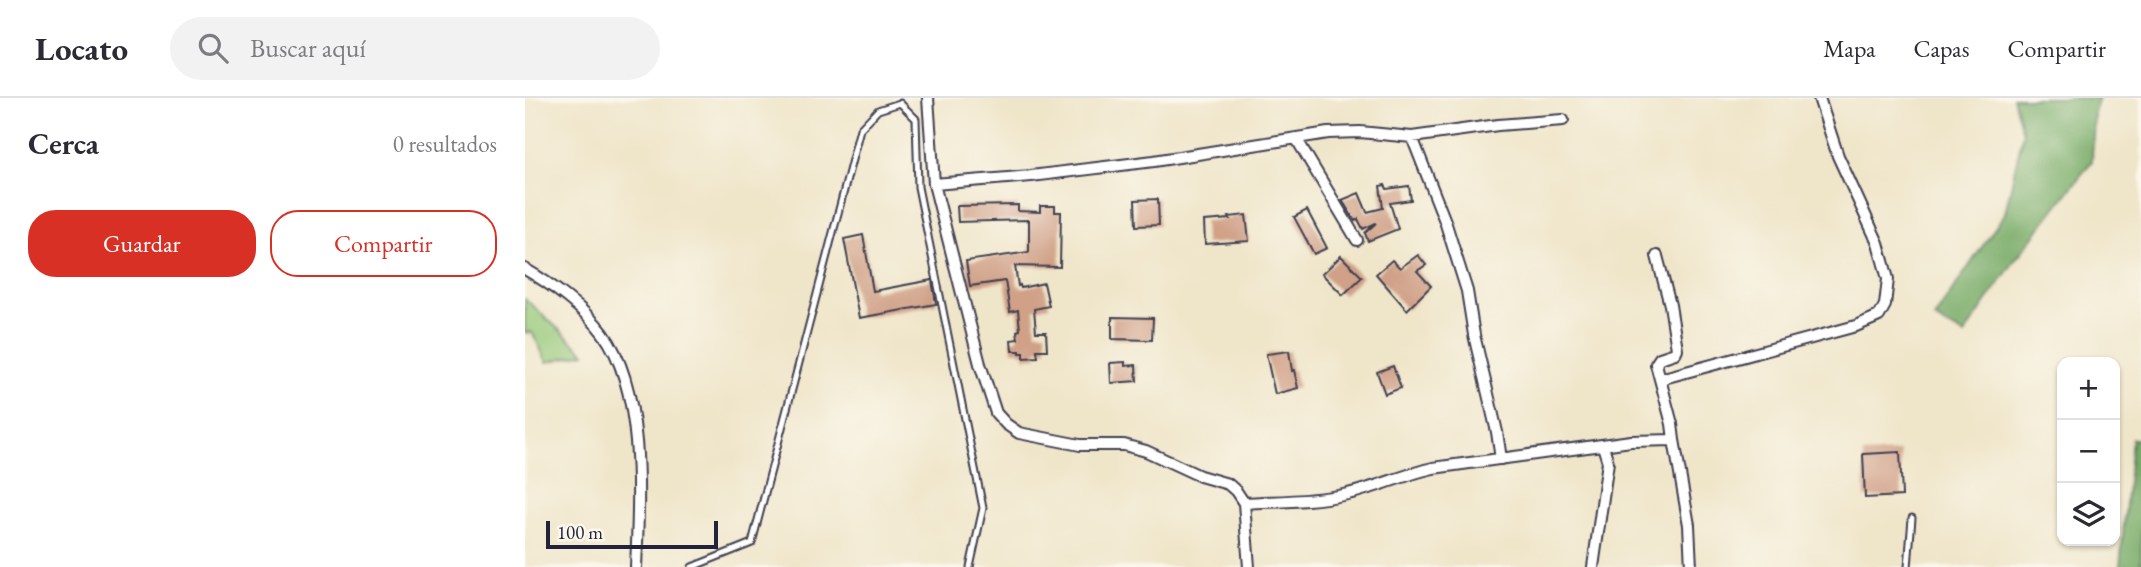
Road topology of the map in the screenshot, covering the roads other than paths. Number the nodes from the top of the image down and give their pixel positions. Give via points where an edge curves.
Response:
1 (928, 98) edge
2 (1819, 98) edge
3 (1563, 120) dead end
4 (1412, 137) junction
5 (1296, 138) junction
6 (934, 184) junction
7 (1357, 240) dead end
8 (1657, 256) dead end
9 (525, 269) edge
10 (1660, 379) junction
11 (1674, 440) junction
12 (1603, 446) junction
13 (1501, 458) junction
14 (1244, 503) junction
15 (1912, 518) dead end
16 (636, 567) edge
17 (692, 567) edge
18 (970, 567) edge
19 (1248, 567) edge
20 (1593, 567) edge
21 (1691, 567) edge
22 (1908, 567) edge

1 - 6 street
2 - 10 street via 1888,279 1879,316
3 - 4 street
4 - 5 street via 1360,132
4 - 13 street via 1467,291
5 - 6 street via 1154,161
5 - 7 street
6 - 14 street via 980,364 996,413 1006,424 1019,432 1080,445 1124,445 1146,452 1228,484
8 - 10 street via 1677,349 1657,360
9 - 16 street via 590,318 624,376 637,458
10 - 11 street
11 - 12 street
11 - 21 street via 1689,525
12 - 13 street
12 - 20 street via 1608,462
13 - 14 street via 1411,473 1332,497
14 - 19 street
15 - 22 lane
17 - 18 lane via 752,543 860,129 878,110 900,103 916,119 918,187 983,508

